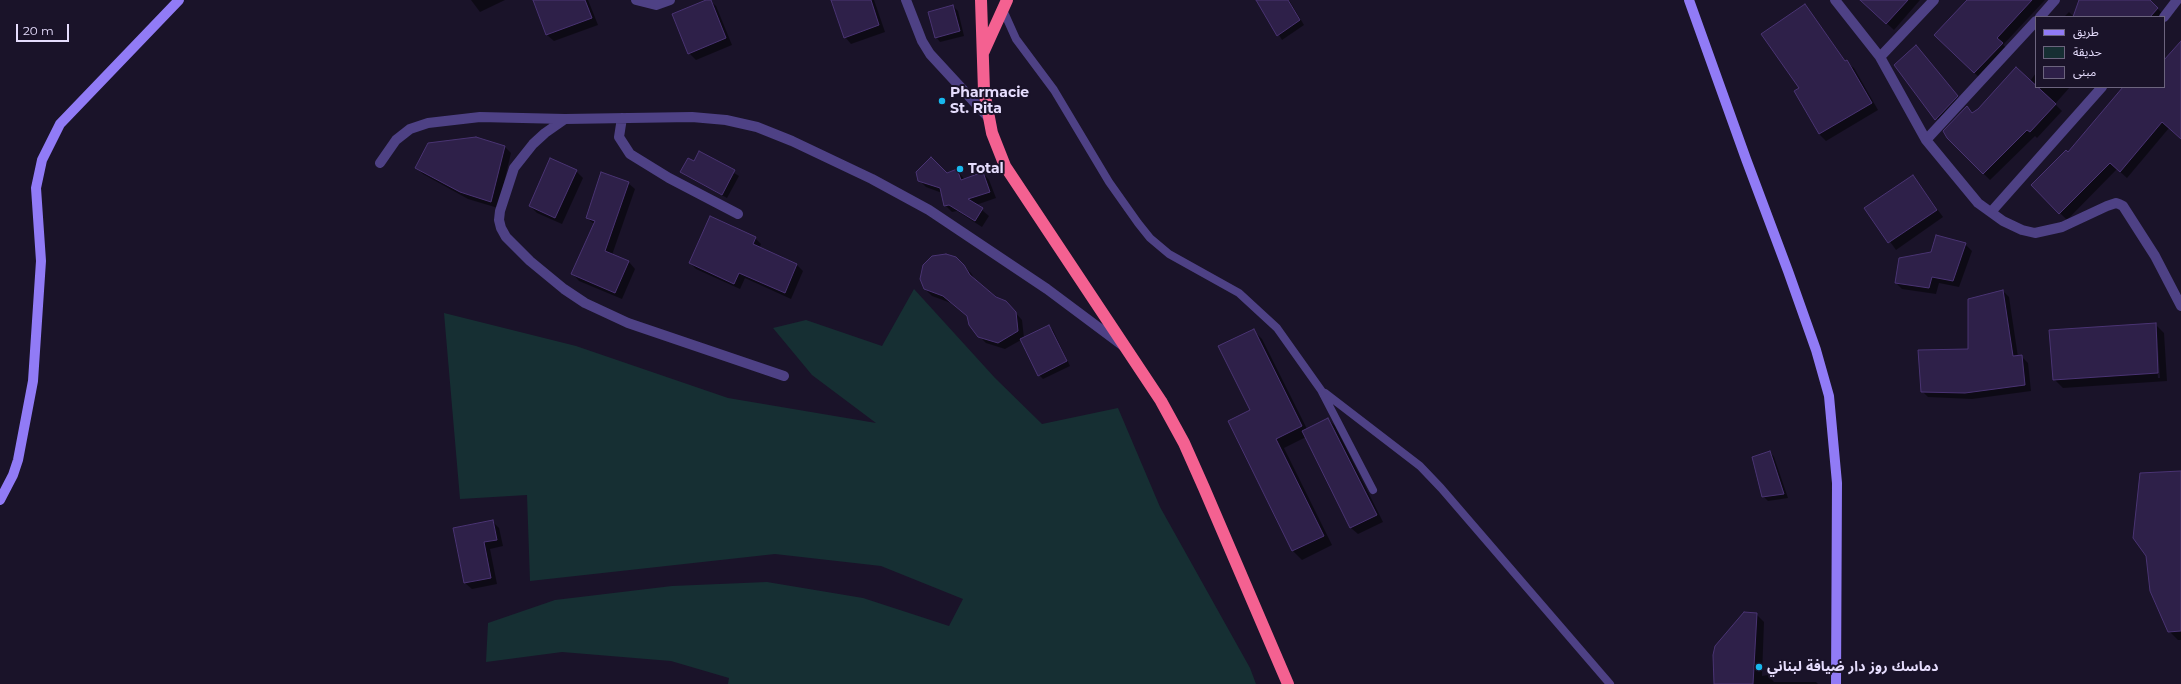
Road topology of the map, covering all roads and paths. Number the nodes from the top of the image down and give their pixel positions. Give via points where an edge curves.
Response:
1 (179, 0) edge
2 (636, 0) edge
3 (670, 0) edge
4 (906, 0) edge
5 (981, 0) edge
6 (1689, 0) edge
7 (1835, 0) edge
8 (1934, 0) edge
9 (2055, 0) edge
10 (2177, 0) edge
11 (1005, 5) edge
12 (2041, 16) edge
13 (2165, 16) edge
14 (2035, 22) edge
15 (982, 56) junction
16 (1880, 57) junction
17 (2101, 88) edge
18 (622, 118) junction
19 (989, 118) junction
20 (565, 119) junction
21 (1926, 140) junction
22 (380, 163) dead end
23 (1991, 212) junction
24 (738, 214) dead end
25 (2181, 306) edge
26 (1125, 347) junction
27 (784, 376) dead end
28 (1321, 390) junction
29 (1372, 490) dead end
30 (0, 500) edge
31 (1288, 684) edge
32 (1610, 684) edge
33 (1836, 684) edge

1 - 30 main road via 60,124 42,160 36,188 41,261 33,381 18,460
2 - 3 street via 656,4
4 - 19 street via 922,41 930,54
5 - 15 highway
6 - 33 main road via 1816,350 1829,396 1836,483
7 - 16 street
8 - 16 street
9 - 12 street
10 - 13 street
11 - 15 highway
11 - 28 lane via 1016,39 1054,90 1109,182 1146,233 1169,254 1229,287 1253,305 1277,328
14 - 21 street
15 - 19 highway
16 - 21 street
17 - 23 street
18 - 20 street
18 - 24 street via 620,138 630,154 669,178
18 - 26 street via 692,117 726,120 757,127 792,141 872,179 968,235
19 - 26 highway via 992,134 1005,166
20 - 22 street via 480,117 428,123 410,129 396,140
20 - 27 street via 533,144 514,168 499,220 510,241 564,289 604,312 628,323
21 - 23 street via 1978,203
23 - 25 street via 2003,221 2035,233 2062,227 2107,206 2119,204 2123,206 2155,256
26 - 31 highway via 1161,401 1184,443
28 - 29 lane
28 - 32 lane via 1387,439 1425,472

